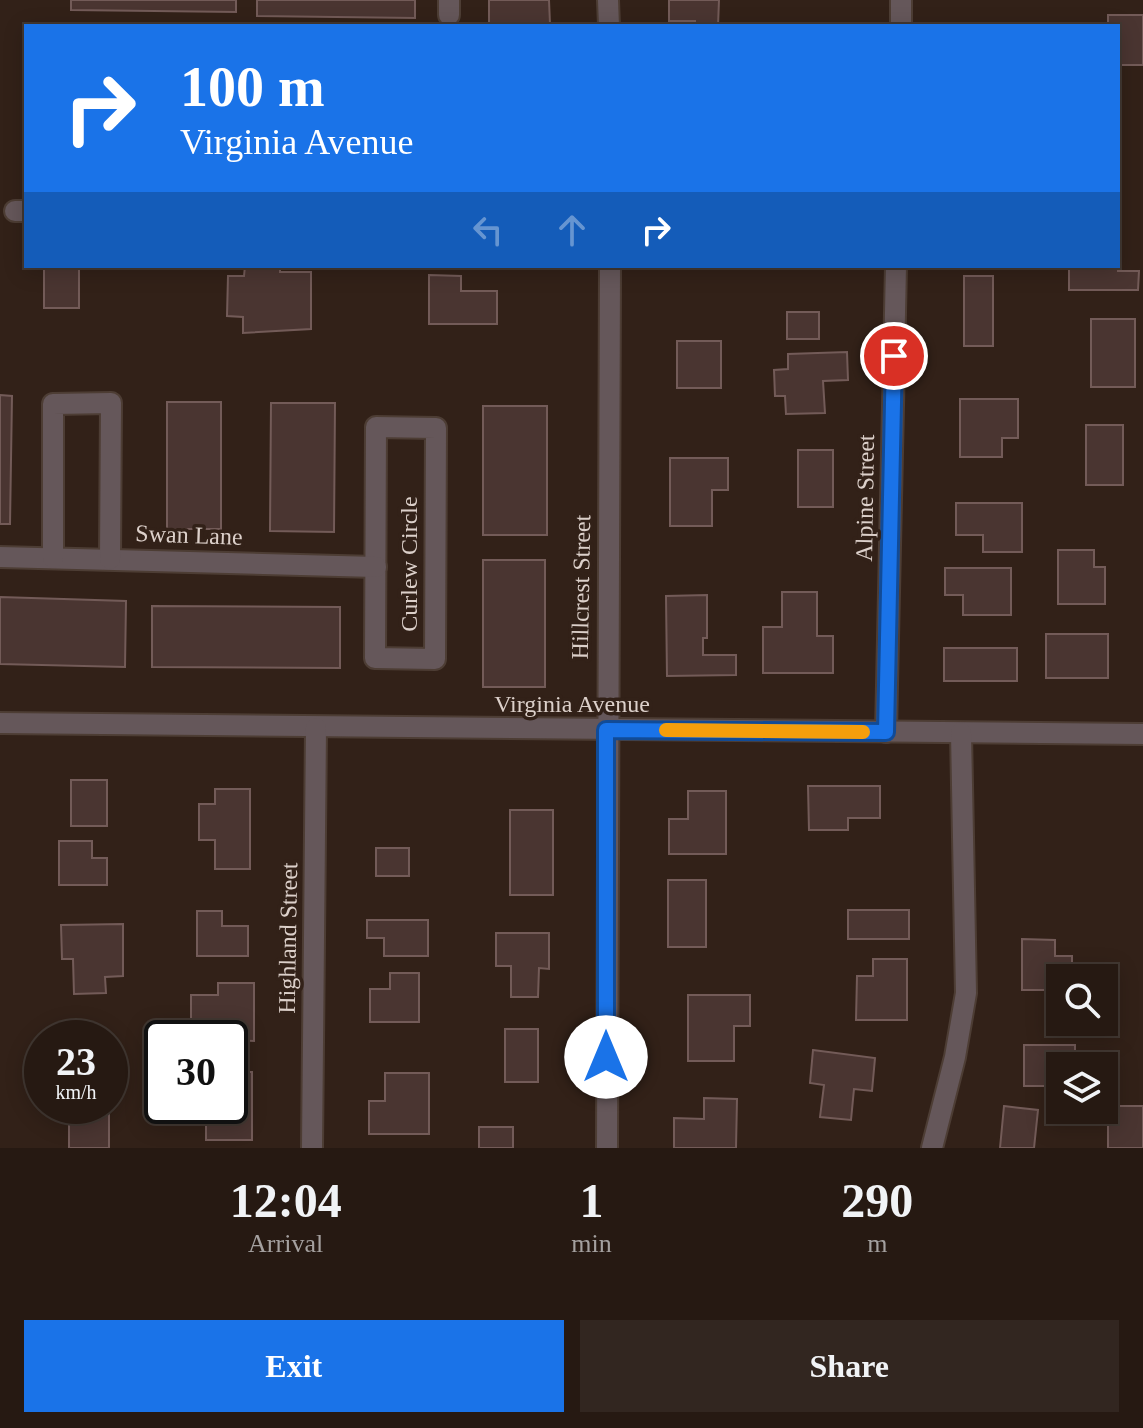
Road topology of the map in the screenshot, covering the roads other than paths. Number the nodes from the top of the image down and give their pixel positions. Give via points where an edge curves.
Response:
1 (608, 0) edge
2 (901, 0) edge
3 (609, 24) edge
4 (901, 24) edge
5 (610, 268) edge
6 (896, 268) edge
7 (0, 557) edge
8 (53, 558) junction
9 (110, 559) junction
10 (376, 567) junction
11 (0, 723) edge
12 (316, 728) junction
13 (606, 730) junction
14 (886, 732) junction
15 (961, 733) junction
16 (1143, 734) edge
17 (312, 1148) edge
18 (607, 1148) edge
19 (932, 1148) edge

1 - 3 street
2 - 4 street
5 - 13 street, Hillcrest Street
6 - 14 street, Alpine Street
7 - 8 street, Swan Lane
8 - 9 street, Swan Lane
8 - 9 street via 53,404 111,403
9 - 10 street, Swan Lane
10 - 10 street, Curlew Circle via 375,658 435,659 436,428 376,427
11 - 12 street, Virginia Avenue
12 - 13 street, Virginia Avenue
12 - 17 street, Highland Street
13 - 14 street, Virginia Avenue
13 - 18 street, Hillcrest Street
14 - 15 street, Virginia Avenue
15 - 16 street, Virginia Avenue
15 - 19 street via 966,993

